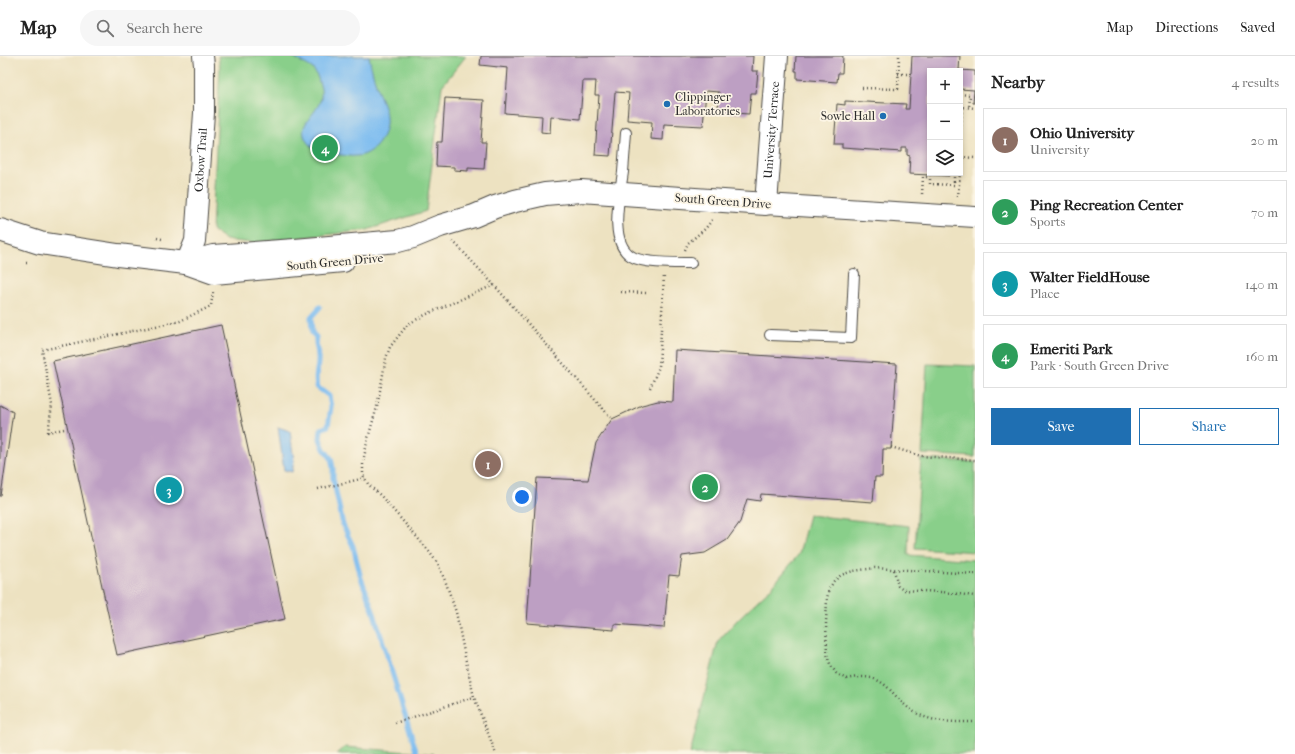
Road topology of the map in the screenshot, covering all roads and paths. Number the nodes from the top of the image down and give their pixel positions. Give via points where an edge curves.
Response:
1 (203, 56) edge
2 (777, 56) edge
3 (899, 56) edge
4 (898, 74) junction
5 (911, 74) dead end
6 (862, 88) dead end
7 (963, 94) edge
8 (963, 108) edge
9 (969, 108) junction
10 (975, 108) edge
11 (626, 132) dead end
12 (963, 156) edge
13 (975, 158) edge
14 (930, 176) edge
15 (930, 176) edge
16 (954, 176) edge
17 (960, 176) edge
18 (618, 194) junction
19 (922, 194) dead end
20 (958, 197) dead end
21 (766, 204) junction
22 (716, 215) dead end
23 (975, 217) edge
24 (0, 230) edge
25 (157, 238) dead end
26 (162, 239) dead end
27 (456, 245) dead end
28 (664, 262) junction
29 (186, 263) junction
30 (679, 263) junction
31 (691, 263) dead end
32 (854, 274) dead end
33 (494, 286) junction
34 (213, 291) dead end
35 (621, 292) dead end
36 (648, 293) dead end
37 (770, 335) dead end
38 (650, 388) dead end
39 (612, 420) dead end
40 (64, 429) dead end
41 (891, 447) dead end
42 (975, 460) edge
43 (365, 478) junction
44 (318, 489) dead end
45 (894, 570) junction
46 (975, 574) edge
47 (975, 596) edge
48 (474, 697) junction
49 (975, 722) edge
50 (395, 723) dead end
51 (496, 754) edge

1 - 29 street, Oxbow Trail via 204,113 195,241
2 - 21 street, University Terrace
3 - 4 path
4 - 5 path
4 - 6 path via 898,89
7 - 9 path via 970,95
8 - 9 path
9 - 10 path
11 - 18 lane
12 - 13 path
14 - 16 path via 930,184 954,185
15 - 19 path via 923,177
17 - 20 path
18 - 21 street, South Green Drive
18 - 28 lane via 619,241 623,249 640,260
18 - 29 street, South Green Drive via 581,191 544,194 494,207 398,241 213,256
21 - 23 street, South Green Drive
22 - 30 path via 705,229 688,243
24 - 29 street, South Green Drive via 40,243
25 - 26 path
27 - 33 path
28 - 30 lane
28 - 38 path via 659,367
30 - 31 lane
32 - 37 lane via 851,338
33 - 39 path
33 - 43 path via 408,324 390,347 378,407 364,456
34 - 40 path via 211,306 180,321 42,350 52,405 48,432
35 - 36 path
41 - 42 path via 921,456
43 - 44 path
43 - 48 path via 438,564 456,612
45 - 46 path
45 - 47 path via 898,586 903,590
45 - 49 path via 875,568 853,571 841,575 832,585 826,609 827,654 830,664 836,673 846,679 860,676 873,678 886,685 902,702 920,715 944,722
48 - 50 path
48 - 51 path

